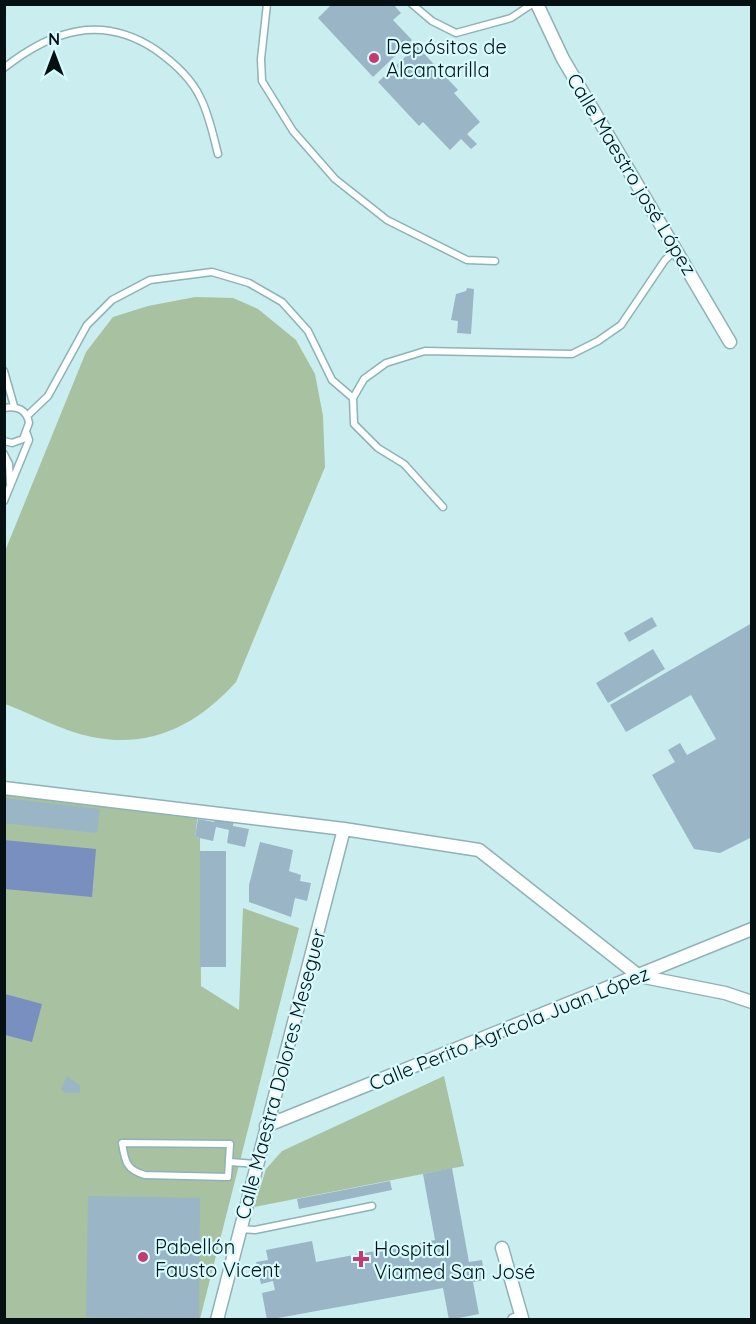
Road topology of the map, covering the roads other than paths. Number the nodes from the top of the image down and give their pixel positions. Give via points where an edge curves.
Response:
1 (267, 4) edge
2 (412, 4) edge
3 (532, 4) edge
4 (537, 4) edge
5 (4, 68) edge
6 (219, 154) dead end
7 (677, 249) junction
8 (495, 261) dead end
9 (730, 342) dead end
10 (4, 371) edge
11 (354, 398) junction
12 (14, 406) junction
13 (4, 408) edge
14 (27, 416) junction
15 (27, 434) junction
16 (4, 441) edge
17 (4, 454) edge
18 (11, 486) junction
19 (4, 501) edge
20 (443, 507) dead end
21 (7, 788) edge
22 (344, 829) junction
23 (752, 928) edge
24 (639, 976) junction
25 (752, 1002) edge
26 (266, 1126) junction
27 (230, 1162) junction
28 (257, 1164) junction
29 (372, 1206) dead end
30 (240, 1229) junction
31 (502, 1248) dead end
32 (518, 1319) edge
33 (217, 1320) edge

1 - 8 lane via 262,81 293,131 335,179 387,220 467,260
2 - 3 lane via 432,21 456,33 511,18
4 - 7 street, Calle Maestro josé López via 563,59
5 - 6 lane via 32,47 64,34 103,28 139,39 173,62 200,96
7 - 9 street, Calle Maestro josé López
7 - 11 lane via 665,260 621,325 572,354 425,351 386,363 364,379
10 - 12 lane
11 - 14 lane via 332,380 308,331 282,302 249,283 212,272 150,280 111,300 87,325 48,396
11 - 20 lane via 354,424 378,448 404,464
12 - 13 lane
12 - 14 lane
14 - 15 lane
15 - 16 lane via 18,442
15 - 18 lane via 30,441
17 - 18 lane
18 - 19 lane
21 - 22 street
22 - 24 street via 478,850
22 - 26 street, Calle Maestra Dolores Meseguer
23 - 24 street, Calle Perito Agrícola Juan López
24 - 25 street
24 - 26 street, Calle Perito Agrícola Juan López
26 - 28 street, Calle Maestra Dolores Meseguer
27 - 27 lane via 230,1144 122,1143 125,1164 133,1172 145,1175 228,1177
27 - 28 lane
28 - 30 street, Calle Maestra Dolores Meseguer
29 - 30 lane via 255,1230
30 - 33 street, Calle Maestra Dolores Meseguer
31 - 32 street

